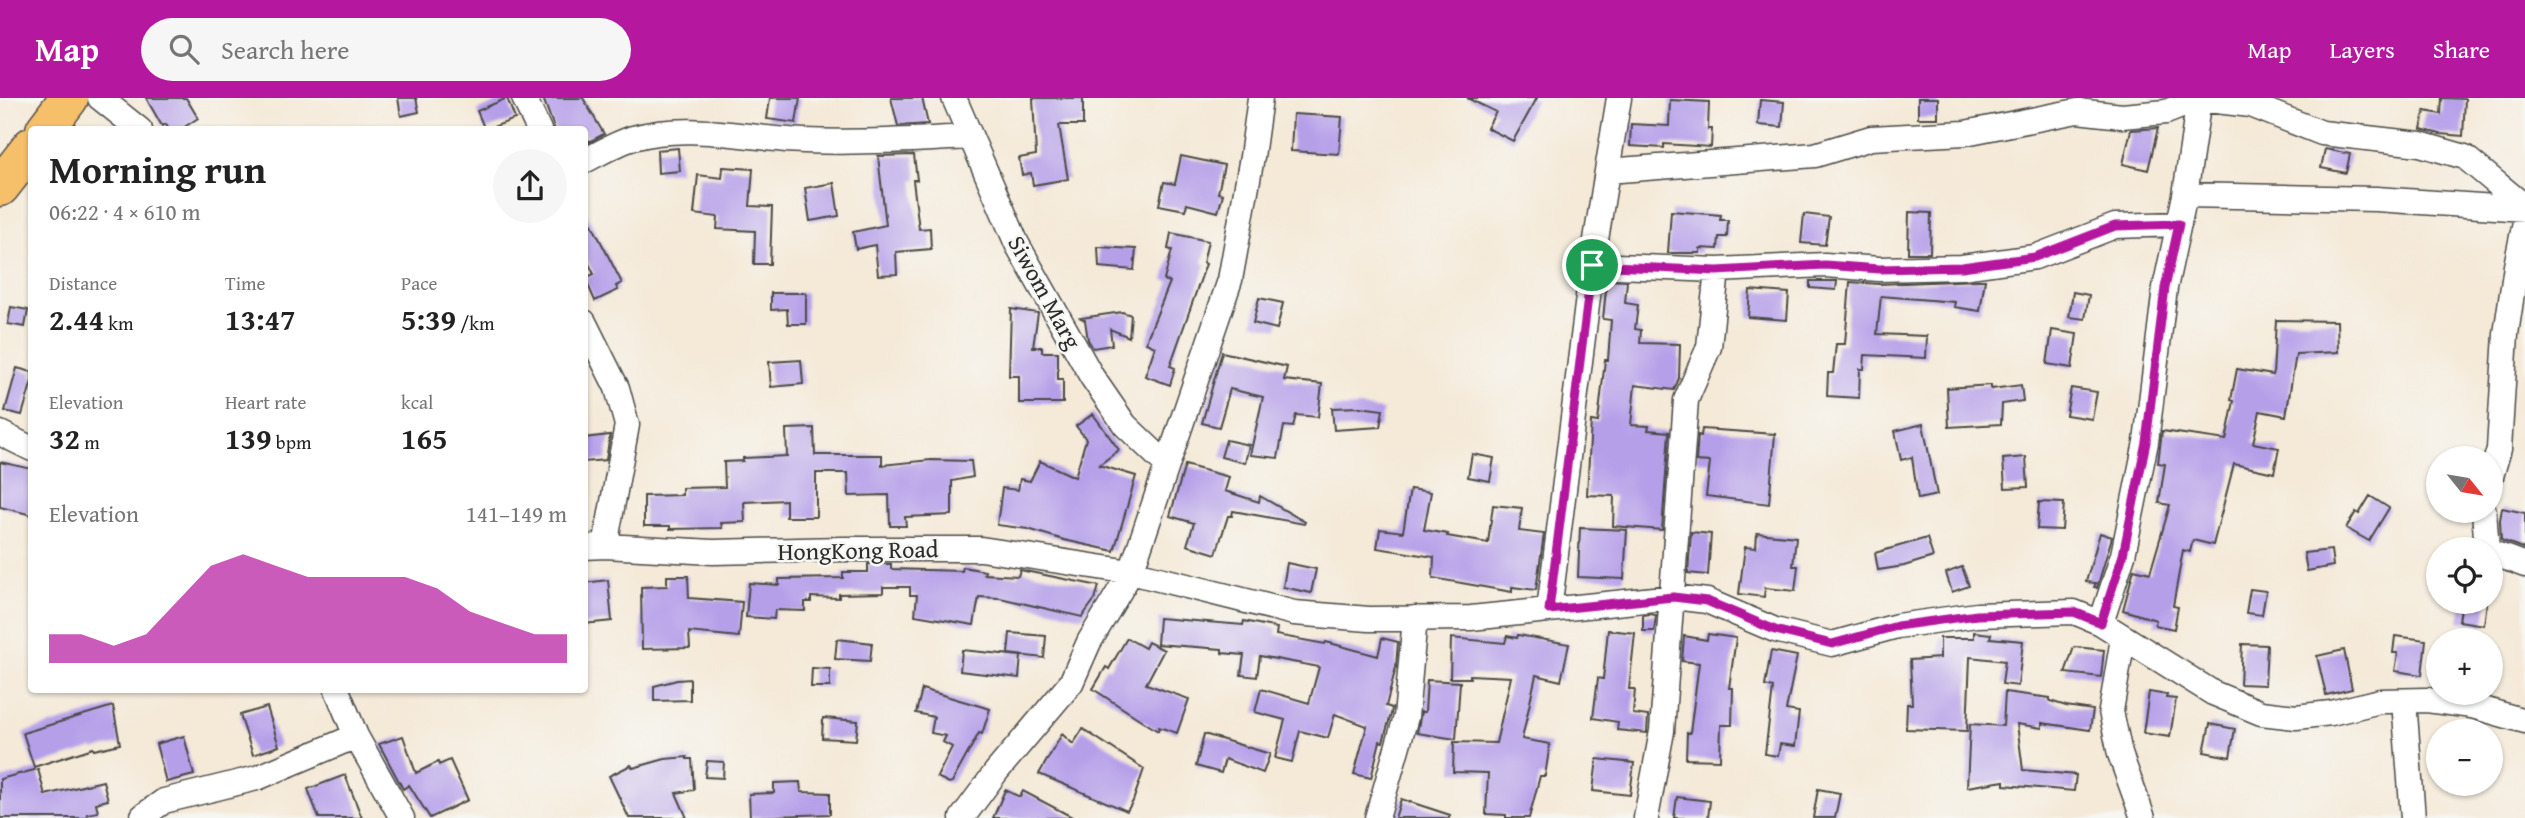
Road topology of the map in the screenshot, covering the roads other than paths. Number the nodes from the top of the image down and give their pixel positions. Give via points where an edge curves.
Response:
1 (69, 98) edge
2 (100, 98) edge
3 (524, 98) edge
4 (954, 98) edge
5 (1260, 98) edge
6 (1619, 98) edge
7 (2199, 99) edge
8 (48, 126) edge
9 (136, 126) edge
10 (538, 126) edge
11 (970, 137) junction
12 (28, 151) edge
13 (588, 159) edge
14 (1607, 171) junction
15 (0, 187) edge
16 (2185, 195) junction
17 (2525, 208) edge
18 (2525, 222) edge
19 (2179, 224) junction
20 (1592, 265) junction
21 (1717, 271) junction
22 (588, 330) edge
23 (0, 433) edge
24 (2499, 446) edge
25 (28, 447) edge
26 (1167, 465) junction
27 (595, 546) edge
28 (2503, 557) edge
29 (2525, 565) edge
30 (1131, 572) junction
31 (1673, 597) junction
32 (1549, 610) junction
33 (1415, 618) junction
34 (2101, 623) junction
35 (2123, 638) junction
36 (338, 693) edge
37 (2404, 701) junction
38 (2525, 721) edge
39 (356, 736) junction
40 (143, 818) edge
41 (402, 818) edge
42 (962, 818) edge
43 (1377, 818) edge
44 (1646, 818) edge
45 (2143, 818) edge
46 (2413, 818) edge

1 - 8 main road
2 - 9 street
3 - 10 street
4 - 11 street, Siwom Marg
5 - 26 street via 1230,280
6 - 14 street
7 - 14 street via 2166,112 2122,117 2077,111 1965,133 1871,138 1815,155
7 - 16 street
7 - 17 street via 2251,105 2322,133 2420,145 2465,158
11 - 13 street via 801,141 672,131 632,139
11 - 26 street, Siwom Marg via 1017,244 1092,376 1125,425
12 - 15 main road
14 - 20 street
16 - 17 street
16 - 19 street
18 - 24 street via 2506,334
19 - 21 street via 2115,226 2035,257 1962,267 1825,265
19 - 34 street via 2165,288 2146,442 2123,555
20 - 21 street
20 - 32 street
21 - 31 street via 1709,347 1686,400
22 - 27 street via 617,388 627,425
23 - 25 street
26 - 30 street
27 - 30 street, HongKong Road via 713,552 981,548
28 - 29 street
30 - 33 street, HongKong Road via 1294,613
30 - 42 street via 1071,683
31 - 32 street, HongKong Road
31 - 34 street, HongKong Road via 1707,601 1775,630 1832,644 1897,626 1977,615 2074,612
31 - 44 street via 1662,731
32 - 33 street, HongKong Road
33 - 43 street via 1406,717
34 - 35 street, HongKong Road
35 - 37 street, HongKong Road via 2213,694 2261,713 2296,717 2380,701
35 - 45 street via 2111,711 2120,754
36 - 39 street
37 - 38 street, HongKong Road via 2472,706
37 - 46 street
39 - 40 street via 257,778 164,801
39 - 41 street

